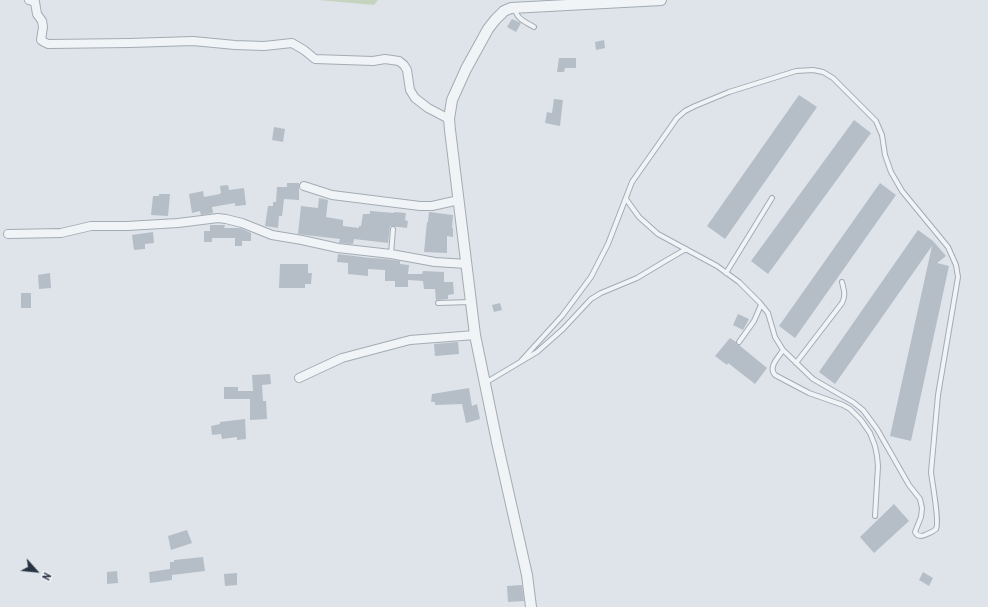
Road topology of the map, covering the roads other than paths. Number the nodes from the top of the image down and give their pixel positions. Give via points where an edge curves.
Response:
1 (29, 0) edge
2 (662, 0) edge
3 (515, 8) junction
4 (534, 26) dead end
5 (449, 119) junction
6 (304, 186) dead end
7 (772, 198) dead end
8 (626, 199) junction
9 (459, 200) junction
10 (393, 229) dead end
11 (8, 234) dead end
12 (686, 250) junction
13 (391, 254) junction
14 (467, 264) junction
15 (726, 273) junction
16 (842, 282) dead end
17 (471, 302) junction
18 (438, 303) dead end
19 (761, 304) junction
20 (475, 335) junction
21 (739, 342) dead end
22 (783, 350) junction
23 (521, 361) junction
24 (796, 363) junction
25 (299, 378) dead end
26 (484, 383) junction
27 (875, 516) dead end
28 (531, 607) edge

1 - 5 street via 35,2 37,14 42,21 41,40 48,44 193,41 264,46 292,43 315,59 399,61 407,70 410,90 415,98
2 - 3 street
3 - 4 lane via 520,18
3 - 5 street via 504,11 488,29 452,100
5 - 9 street
6 - 9 street via 332,195 420,206
7 - 15 lane
8 - 12 lane via 639,217 658,234
8 - 23 lane via 608,244 591,277 562,316
8 - 24 lane via 632,182 665,133 685,111 729,92 796,72 813,70 833,78 876,121 891,172 902,191 948,247 956,265 958,277 938,395 931,472 938,525 936,529 921,536 915,534 921,517 920,499 863,410
9 - 14 street
10 - 13 lane
11 - 13 street via 61,233 91,226 178,223 218,218 242,223 272,236
12 - 15 lane
12 - 23 lane via 637,278 591,299 563,329 537,352
13 - 14 street via 435,262
14 - 17 street
15 - 19 lane
16 - 24 lane via 845,293 842,303
17 - 18 lane
17 - 20 street
19 - 21 lane via 754,321
19 - 22 lane via 768,313 775,337
20 - 25 street via 410,340 342,358
20 - 26 street
22 - 24 lane
22 - 27 lane via 772,367 775,375 809,393 850,409 862,420 870,433 878,466
23 - 26 lane
26 - 28 street via 527,575

